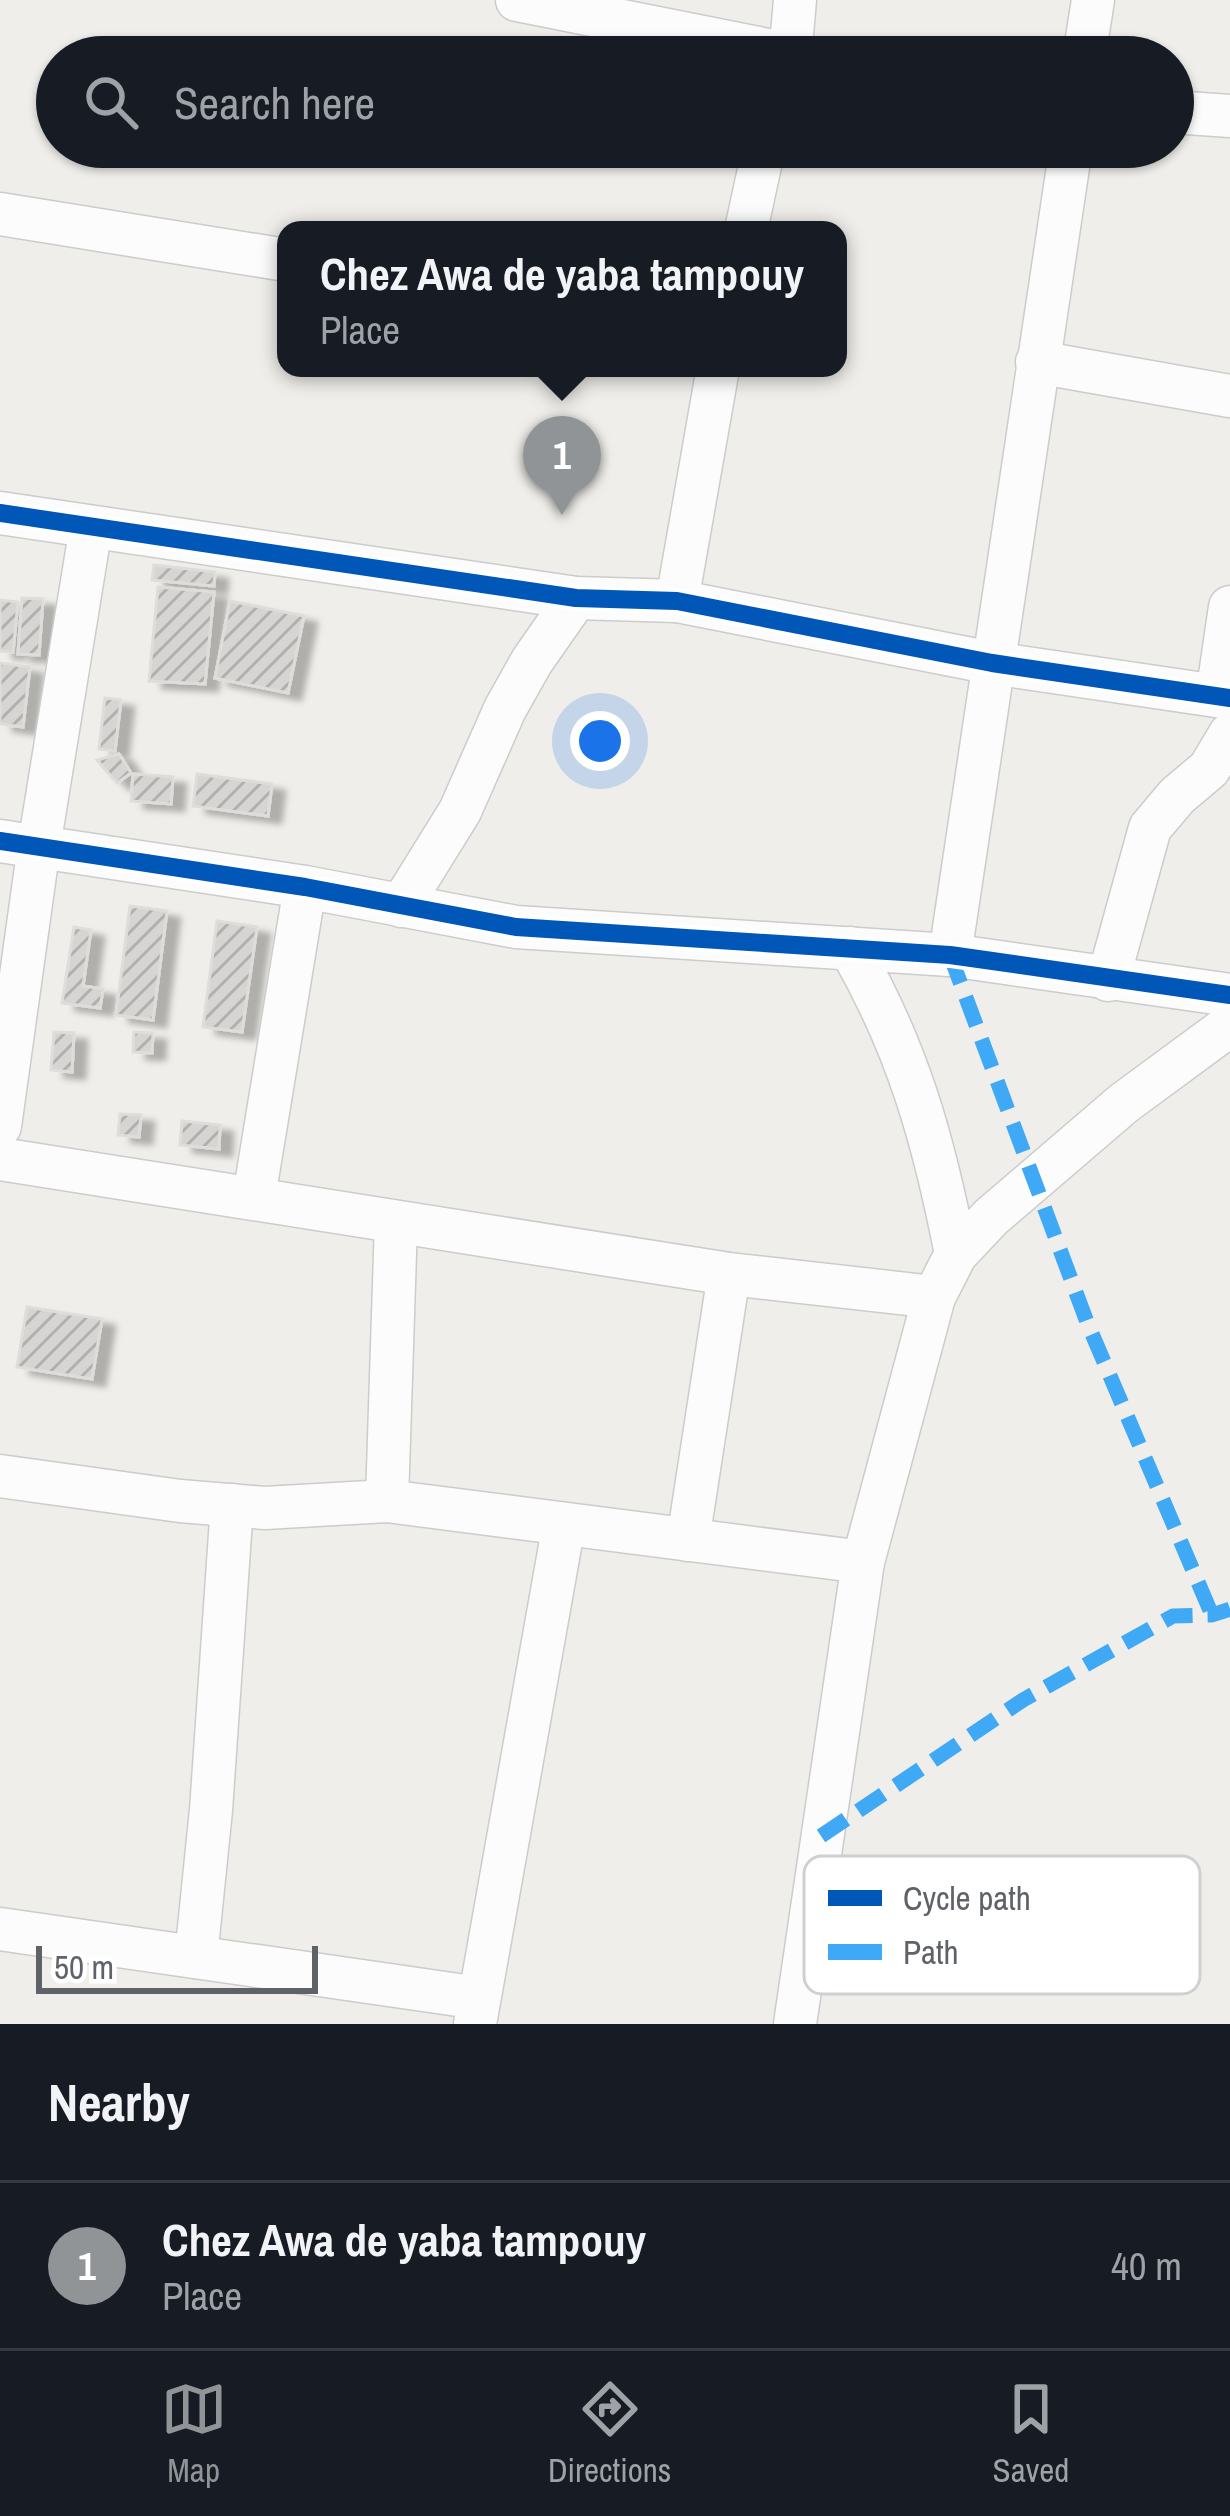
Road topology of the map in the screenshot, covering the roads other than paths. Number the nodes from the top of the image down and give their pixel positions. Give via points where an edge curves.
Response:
1 (517, 0) edge
2 (795, 0) edge
3 (1093, 0) edge
4 (695, 36) edge
5 (794, 36) edge
6 (1087, 36) edge
7 (1194, 113) edge
8 (1230, 116) edge
9 (759, 168) edge
10 (1068, 168) edge
11 (0, 214) edge
12 (748, 221) edge
13 (277, 259) edge
14 (1037, 362) junction
15 (716, 377) edge
16 (1230, 396) edge
17 (0, 513) edge
18 (91, 527) junction
19 (576, 598) junction
20 (677, 601) junction
21 (1230, 607) edge
22 (992, 663) junction
23 (1226, 709) edge
24 (20, 843) edge
25 (305, 887) junction
26 (401, 907) junction
27 (850, 948) junction
28 (950, 955) junction
29 (1108, 980) junction
30 (1230, 995) edge
31 (1230, 1025) edge
32 (0, 1126) edge
33 (0, 1159) edge
34 (254, 1197) junction
35 (396, 1222) junction
36 (956, 1254) junction
37 (729, 1274) junction
38 (934, 1297) junction
39 (0, 1476) edge
40 (386, 1501) junction
41 (232, 1505) junction
42 (564, 1524) junction
43 (688, 1540) junction
44 (863, 1562) junction
45 (820, 1856) edge
46 (0, 1929) edge
47 (196, 1957) junction
48 (804, 1963) edge
49 (477, 2011) edge
50 (795, 2024) edge

1 - 4 street
2 - 5 street
3 - 6 street
7 - 8 street
9 - 12 street
10 - 14 street
11 - 13 street
14 - 16 street
14 - 22 street
15 - 20 street
17 - 18 street
18 - 19 street
18 - 24 street
19 - 20 street
19 - 26 street via 532,661 460,812
20 - 22 street
21 - 23 street
22 - 23 street
22 - 28 street
23 - 29 street via 1209,769 1150,828
24 - 25 street
24 - 32 street
25 - 26 street
25 - 34 street
26 - 27 street via 516,927
27 - 28 street
27 - 36 street via 885,1007 935,1148
28 - 29 street
29 - 30 street
31 - 36 street via 1124,1103
33 - 34 street
34 - 35 street
35 - 37 street
35 - 40 street
36 - 38 street
37 - 38 street
37 - 43 street
38 - 44 street
39 - 41 street
40 - 41 street
40 - 42 street
41 - 47 street
42 - 43 street
42 - 49 street
43 - 44 street
44 - 45 street
46 - 47 street
47 - 49 street
48 - 50 street

